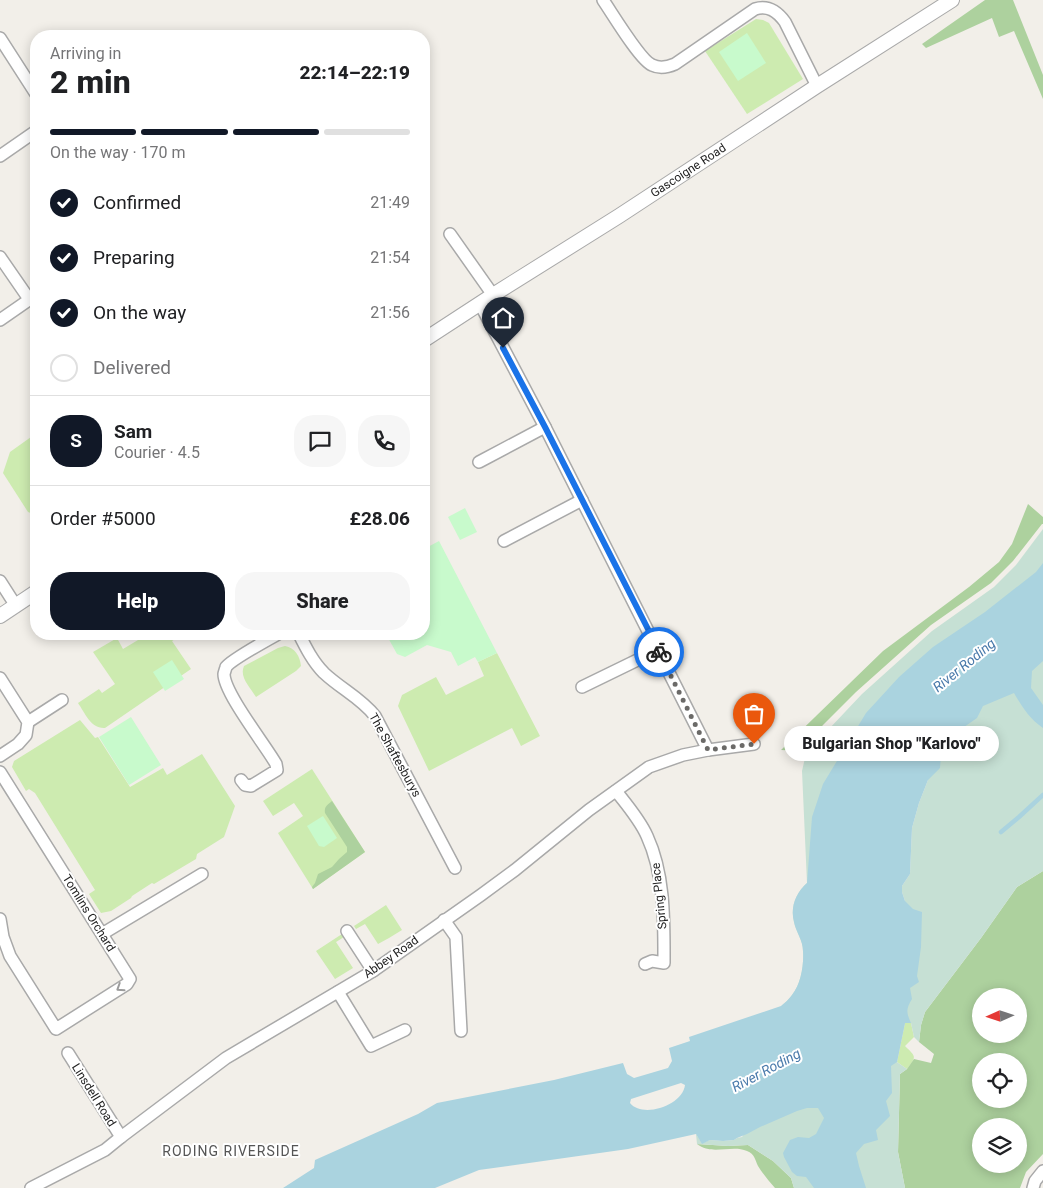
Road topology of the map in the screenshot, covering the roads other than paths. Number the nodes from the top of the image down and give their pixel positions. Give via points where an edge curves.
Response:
1 (603, 0) edge
2 (952, 0) edge
3 (0, 38) edge
4 (30, 85) edge
5 (817, 86) junction
6 (30, 135) edge
7 (0, 156) edge
8 (450, 234) dead end
9 (0, 257) edge
10 (30, 293) edge
11 (493, 295) junction
12 (30, 299) edge
13 (480, 304) junction
14 (0, 320) edge
15 (430, 336) edge
16 (545, 427) junction
17 (479, 462) dead end
18 (582, 500) junction
19 (504, 540) dead end
20 (0, 581) edge
21 (30, 596) edge
22 (16, 606) junction
23 (0, 616) edge
24 (268, 640) edge
25 (303, 640) edge
26 (658, 650) junction
27 (0, 678) edge
28 (582, 687) dead end
29 (62, 700) dead end
30 (28, 722) junction
31 (754, 744) dead end
32 (708, 750) junction
33 (0, 756) edge
34 (0, 772) edge
35 (241, 780) dead end
36 (616, 791) junction
37 (455, 868) dead end
38 (202, 874) dead end
39 (0, 918) edge
40 (444, 920) junction
41 (347, 931) dead end
42 (102, 934) junction
43 (645, 964) dead end
44 (373, 972) junction
45 (338, 992) junction
46 (405, 1030) dead end
47 (461, 1032) dead end
48 (68, 1052) dead end
49 (121, 1137) junction
50 (1043, 1171) edge
51 (31, 1188) edge
52 (1033, 1188) edge

1 - 5 street via 643,58 658,67 675,64 755,9 769,8 785,22
2 - 5 street, Gascoigne Road
3 - 4 street
5 - 11 street, Gascoigne Road
6 - 7 street
8 - 11 street
9 - 10 street
11 - 13 street, Gascoigne Road
12 - 14 street
13 - 15 street, Gascoigne Road
13 - 16 street
16 - 17 street
16 - 18 street
18 - 19 street
18 - 26 street
20 - 22 street
21 - 22 street
22 - 23 street
24 - 35 street via 227,666 224,674 232,696 276,764 276,770 251,786
25 - 37 street, The Shaftesburys via 326,675 360,700 375,716
26 - 28 street
26 - 32 street
27 - 30 street
29 - 30 street
30 - 33 street via 26,736
31 - 32 street, Abbey Road
32 - 36 street, Abbey Road via 650,767
34 - 42 street, Tomlins Orchard
36 - 40 street, Abbey Road via 515,870
36 - 43 street, Spring Place via 647,834 660,879 664,963 652,961
38 - 42 street
42 -> 39 street, Tomlins Orchard via 130,979 128,984 56,1029 10,956
40 - 44 street, Abbey Road
40 - 47 street via 456,937
41 - 44 street
44 - 45 street, Abbey Road
45 - 46 street via 371,1046
45 - 49 street, Abbey Road via 226,1058
48 - 49 street, Linsdell Road
49 - 51 street, Abbey Road via 106,1150
50 - 52 street

